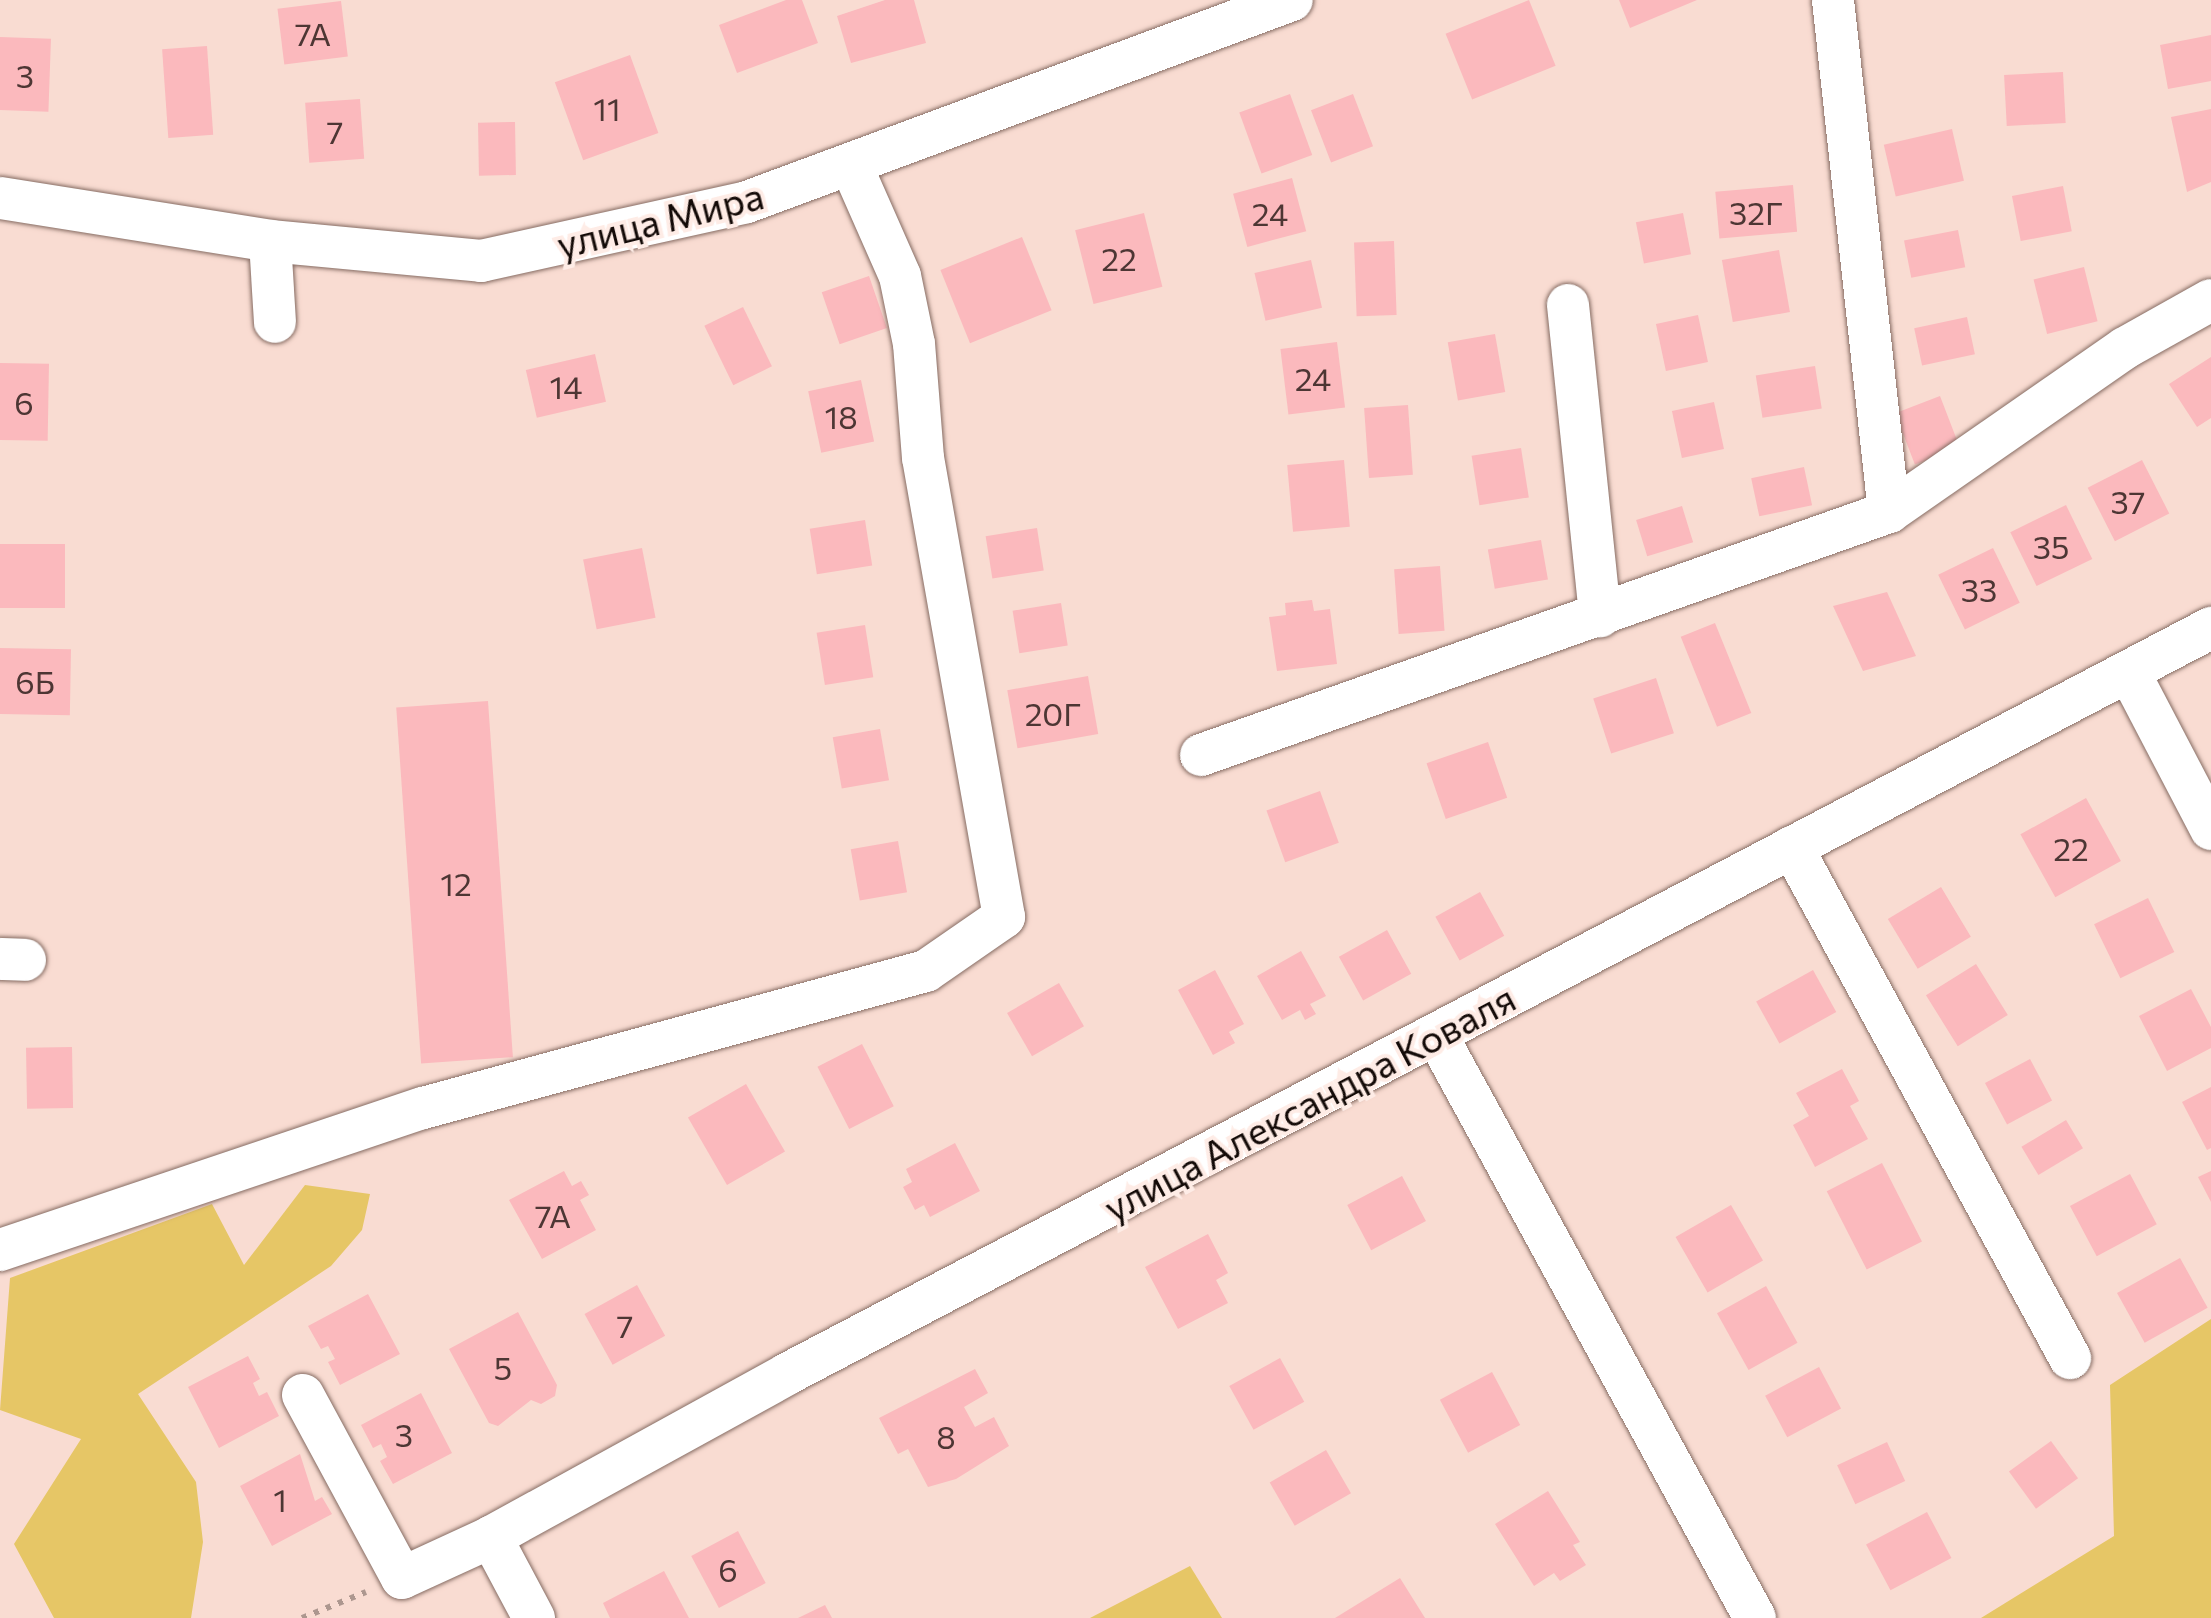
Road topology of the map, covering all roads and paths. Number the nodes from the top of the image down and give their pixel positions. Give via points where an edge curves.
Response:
1 (1292, 0) edge
2 (1834, 0) edge
3 (851, 165) junction
4 (0, 198) edge
5 (270, 240) junction
6 (2211, 300) edge
7 (1568, 305) dead end
8 (275, 322) dead end
9 (1888, 512) junction
10 (1600, 616) junction
11 (2211, 628) edge
12 (2130, 674) junction
13 (1200, 755) dead end
14 (2211, 829) edge
15 (1792, 847) junction
16 (1436, 1036) junction
17 (0, 1250) edge
18 (2070, 1358) dead end
19 (304, 1395) dead end
20 (491, 1537) junction
21 (402, 1578) junction
22 (302, 1618) edge
23 (534, 1618) edge
24 (1756, 1618) edge

1 - 3 street, улица Мира
2 - 9 street
3 - 5 street, улица Мира via 748,202 481,261
3 - 17 street via 900,276 914,344 923,458 1004,917 926,972 423,1108
4 - 5 street, улица Мира
5 - 8 street
6 - 9 street via 2125,348
7 - 10 street
9 - 10 street
10 - 13 street
11 - 12 street, улица Александра Коваля
12 - 14 street
12 - 15 street, улица Александра Коваля
15 - 16 street, улица Александра Коваля
15 - 18 street
16 - 20 street, улица Александра Коваля
16 - 24 street
19 - 21 street
20 - 21 street, улица Александра Коваля
20 - 23 street
21 - 22 path

